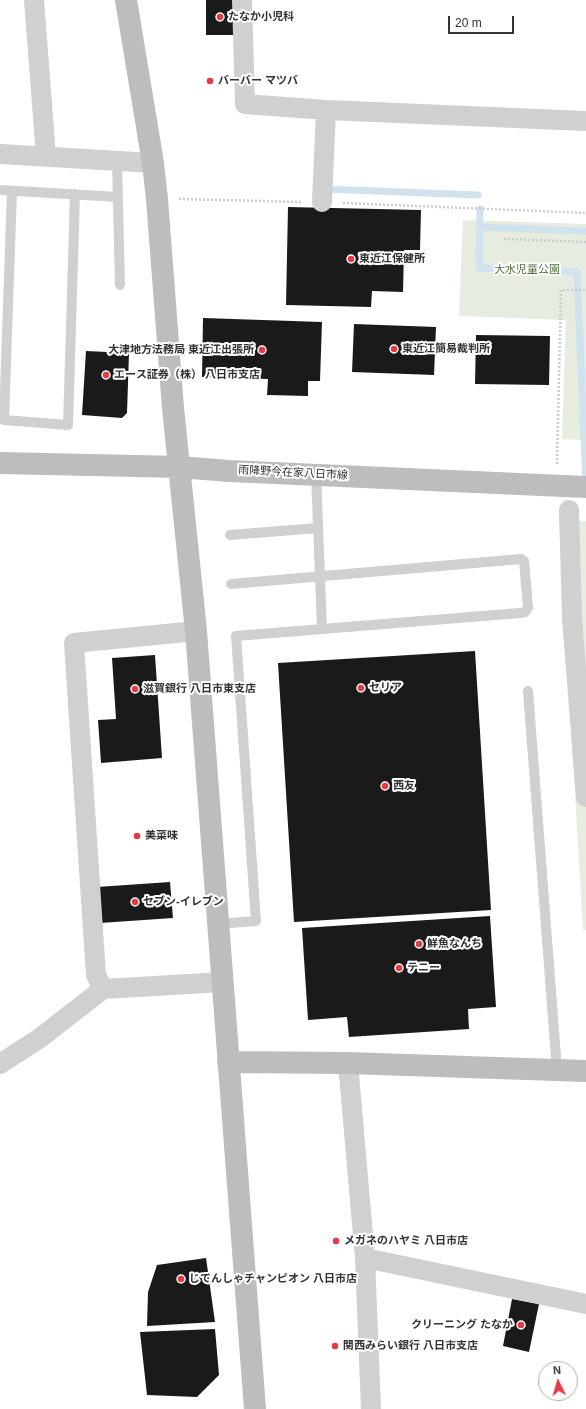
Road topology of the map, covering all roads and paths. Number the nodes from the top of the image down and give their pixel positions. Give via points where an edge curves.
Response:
1 (34, 0) edge
2 (126, 0) edge
3 (242, 0) edge
4 (326, 110) junction
5 (586, 121) edge
6 (0, 154) edge
7 (46, 156) junction
8 (117, 162) junction
9 (153, 163) junction
10 (0, 190) edge
11 (12, 191) junction
12 (75, 194) junction
13 (118, 197) junction
14 (175, 198) dead end
15 (322, 202) junction
16 (586, 213) edge
17 (504, 239) dead end
18 (586, 242) edge
19 (120, 285) dead end
20 (586, 290) edge
21 (4, 345) edge
22 (0, 463) edge
23 (180, 467) junction
24 (316, 474) junction
25 (557, 486) junction
26 (586, 487) edge
27 (569, 510) dead end
28 (318, 528) junction
29 (230, 535) dead end
30 (320, 577) junction
31 (232, 584) dead end
32 (322, 629) junction
33 (196, 631) junction
34 (528, 691) dead end
35 (586, 797) edge
36 (218, 924) junction
37 (223, 982) junction
38 (103, 990) junction
39 (2, 1059) edge
40 (228, 1062) junction
41 (348, 1064) junction
42 (557, 1070) junction
43 (586, 1071) edge
44 (365, 1258) junction
45 (586, 1304) edge
46 (255, 1409) edge
47 (371, 1409) edge

1 - 7 street
2 - 9 street
3 - 4 street via 245,104
4 - 5 street
4 - 15 street
6 - 7 street
7 - 8 street
8 - 9 street
8 - 13 lane
9 - 23 street
10 - 11 lane
11 - 12 lane
11 - 21 lane
12 - 13 lane
12 - 21 lane via 68,425 4,420
13 - 19 lane
14 - 15 path
15 - 16 path
17 - 18 path
20 - 25 path via 561,290
22 - 23 street, 雨降野今在家八日市線
23 - 24 street, 雨降野今在家八日市線
23 - 33 street
24 - 25 street, 雨降野今在家八日市線
24 - 28 lane
25 - 26 street, 雨降野今在家八日市線
27 - 35 street via 572,618
28 - 29 lane
28 - 30 lane
30 - 31 lane
30 - 32 lane
30 - 32 lane via 521,559 524,561 528,608 520,614
32 - 36 lane via 236,636 256,921
33 - 36 street
33 - 38 street via 74,643 96,975
34 - 42 lane
36 - 37 street
37 - 38 street
37 - 40 street
38 - 39 street via 40,1038
40 - 41 street
40 - 46 street
41 - 42 street
41 - 44 street
42 - 43 street
44 - 45 street
44 - 47 street

